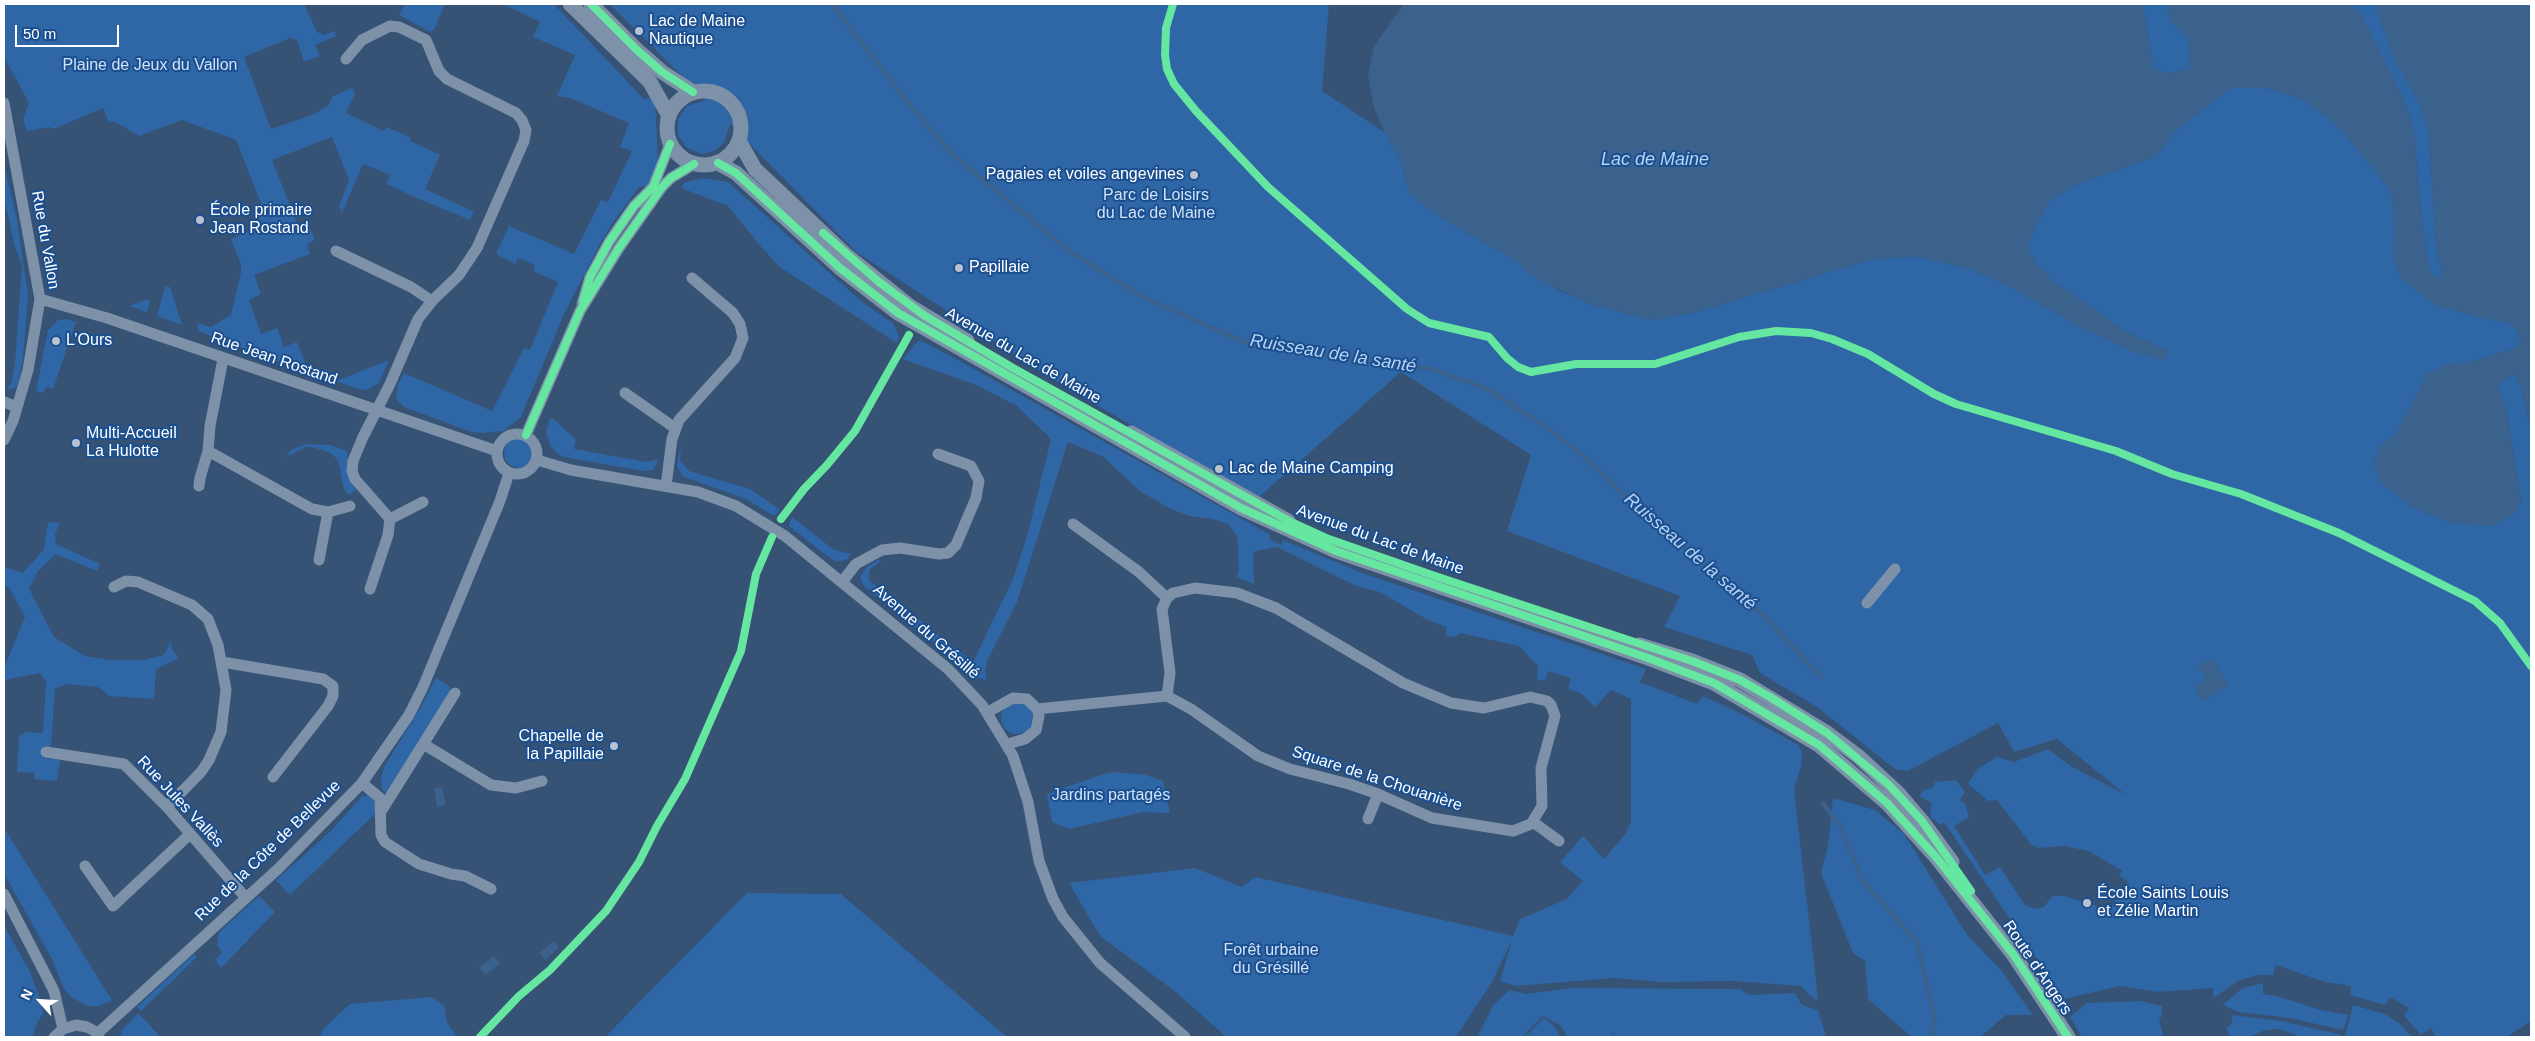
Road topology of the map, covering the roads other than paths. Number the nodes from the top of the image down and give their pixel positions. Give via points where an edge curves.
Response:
1 (570, 4) edge
2 (591, 4) edge
3 (346, 59) dead end
4 (693, 92) junction
5 (4, 103) edge
6 (669, 116) junction
7 (739, 141) junction
8 (670, 144) junction
9 (718, 163) junction
10 (694, 164) junction
11 (336, 251) dead end
12 (692, 278) dead end
13 (40, 299) junction
14 (432, 301) junction
15 (580, 311) junction
16 (223, 360) junction
17 (625, 393) dead end
18 (4, 402) edge
19 (17, 407) junction
20 (378, 412) junction
21 (675, 428) junction
22 (526, 436) junction
23 (4, 440) edge
24 (208, 451) junction
25 (497, 452) junction
26 (938, 454) dead end
27 (537, 460) junction
28 (509, 473) junction
29 (200, 486) dead end
30 (666, 486) junction
31 (422, 502) dead end
32 (350, 506) dead end
33 (328, 512) junction
34 (390, 519) junction
35 (1073, 524) dead end
36 (319, 560) dead end
37 (1895, 569) dead end
38 (842, 582) junction
39 (114, 587) dead end
40 (370, 589) dead end
41 (1167, 598) junction
42 (1867, 602) dead end
43 (222, 662) junction
44 (455, 693) dead end
45 (1167, 696) junction
46 (1036, 709) junction
47 (988, 712) junction
48 (1008, 744) junction
49 (424, 745) junction
50 (46, 752) dead end
51 (273, 777) dead end
52 (542, 781) dead end
53 (362, 783) junction
54 (1378, 794) junction
55 (1892, 799) junction
56 (167, 807) junction
57 (382, 810) junction
58 (1368, 819) dead end
59 (1534, 822) junction
60 (190, 834) junction
61 (1559, 841) dead end
62 (85, 866) dead end
63 (491, 890) dead end
64 (4, 894) edge
65 (246, 898) junction
66 (63, 1029) junction
67 (98, 1035) edge
68 (54, 1037) edge
69 (1185, 1037) edge
70 (2068, 1037) edge

1 - 6 street via 650,82
2 - 4 street via 662,72
3 - 14 street via 362,40 390,26 399,28 426,40 447,79 516,113 524,125 524,141 477,248 459,276
4 - 6 street via 678,101
4 - 7 street via 714,92 732,103 741,121
5 - 13 street, Rue du Vallon
6 - 8 street
7 - 9 street via 732,153
7 - 55 street, Avenue du Lac de Maine via 756,169 845,254 925,316 1013,368 1305,529 1740,680 1827,733 1859,757
8 - 10 street via 680,157
8 - 15 street via 653,187 624,219 599,259
9 - 10 street
9 - 55 street, Avenue du Lac de Maine via 736,174 840,268 898,313 1241,508 1336,551 1714,683 1819,745
10 - 15 street via 671,178 653,198
11 - 14 street via 411,287
12 - 21 street via 733,314 740,324 743,338 735,358
13 - 16 street, Rue Jean Rostand via 107,318
13 - 19 street, Rue du Vallon via 28,370
14 - 20 street via 418,319
15 - 22 street
16 - 20 street, Rue Jean Rostand
16 - 24 street
17 - 21 street
18 - 19 street
19 - 23 street, Rue du Vallon
20 - 25 street, Rue Jean Rostand
20 - 34 street via 363,437 352,471 355,479
21 - 30 street
22 - 25 street via 515,434 505,438
22 - 27 street via 537,448
24 - 29 street
24 - 33 street via 300,504
25 - 28 street via 499,464
26 - 38 street via 971,466 980,481 956,546 939,554 900,548 882,550 856,564
27 - 28 street via 526,473
27 - 30 street, Avenue du Grésillé via 571,470
28 - 53 street, Rue de la Côte de Bellevue via 423,687 409,715
30 - 38 street, Avenue du Grésillé via 713,497 756,517
31 - 34 street
32 - 33 street
33 - 36 street
34 - 40 street
35 - 41 street via 1139,572
37 - 42 street
38 - 47 street, Avenue du Grésillé via 966,685
39 - 43 street via 126,581 138,582 202,611 213,628
41 - 45 street via 1162,609 1170,673
41 - 59 street via 1182,590 1204,588 1260,601 1404,683 1462,706 1484,708 1536,697 1547,701 1554,710 1555,722 1541,768 1542,806
43 - 51 street via 322,679 333,686 328,706
43 - 56 street via 226,704 216,746 201,772
44 - 49 street
45 - 46 street
45 - 54 street, Square de la Chouanière via 1258,756 1290,769
46 - 47 street via 1027,699 1013,698
46 - 48 street via 1039,716 1036,730 1025,739
47 - 48 street, Avenue du Grésillé
48 - 69 street, Avenue du Grésillé via 1026,792 1046,880 1063,917 1100,963
49 - 52 street via 492,785 516,788
49 - 57 street
50 - 56 street, Rue Jules Vallès via 124,764
53 - 57 street via 380,798
53 - 65 street, Rue de la Côte de Bellevue
54 - 58 street
54 - 59 street, Square de la Chouanière via 1432,818 1460,824 1513,831
55 - 70 street, Route d'Angers via 2013,954
56 - 60 street, Rue Jules Vallès
57 - 63 street via 381,835 385,842 419,864 465,876
59 - 61 street
60 - 62 street via 113,906
60 - 65 street, Rue Jules Vallès
64 - 66 street via 54,991
65 - 67 street, Rue de la Côte de Bellevue
66 - 67 street via 76,1025
66 - 68 street

